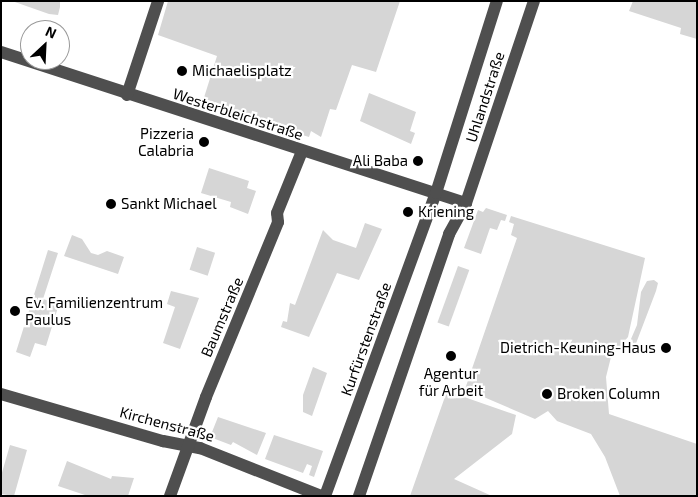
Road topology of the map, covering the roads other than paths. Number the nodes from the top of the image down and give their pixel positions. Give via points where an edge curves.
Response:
1 (158, 1) edge
2 (497, 1) edge
3 (534, 1) edge
4 (1, 52) edge
5 (128, 95) junction
6 (302, 152) junction
7 (436, 194) junction
8 (466, 203) junction
9 (1, 394) edge
10 (189, 446) junction
11 (170, 496) edge
12 (322, 496) edge
13 (325, 496) edge
14 (358, 496) edge

1 - 5 street
2 - 7 street, Uhlandstraße
3 - 8 street, Uhlandstraße
4 - 5 street, Westerbleichstraße
5 - 6 street, Westerbleichstraße
6 - 7 street, Westerbleichstraße
6 - 10 street, Baumstraße via 277,213 278,222
7 - 8 street, Westerbleichstraße
7 - 13 street, Kurfürstenstraße
8 - 14 street via 449,234
9 - 10 street, Kirchenstraße
10 - 11 street, Baumstraße
10 - 12 street, Kirchenstraße

